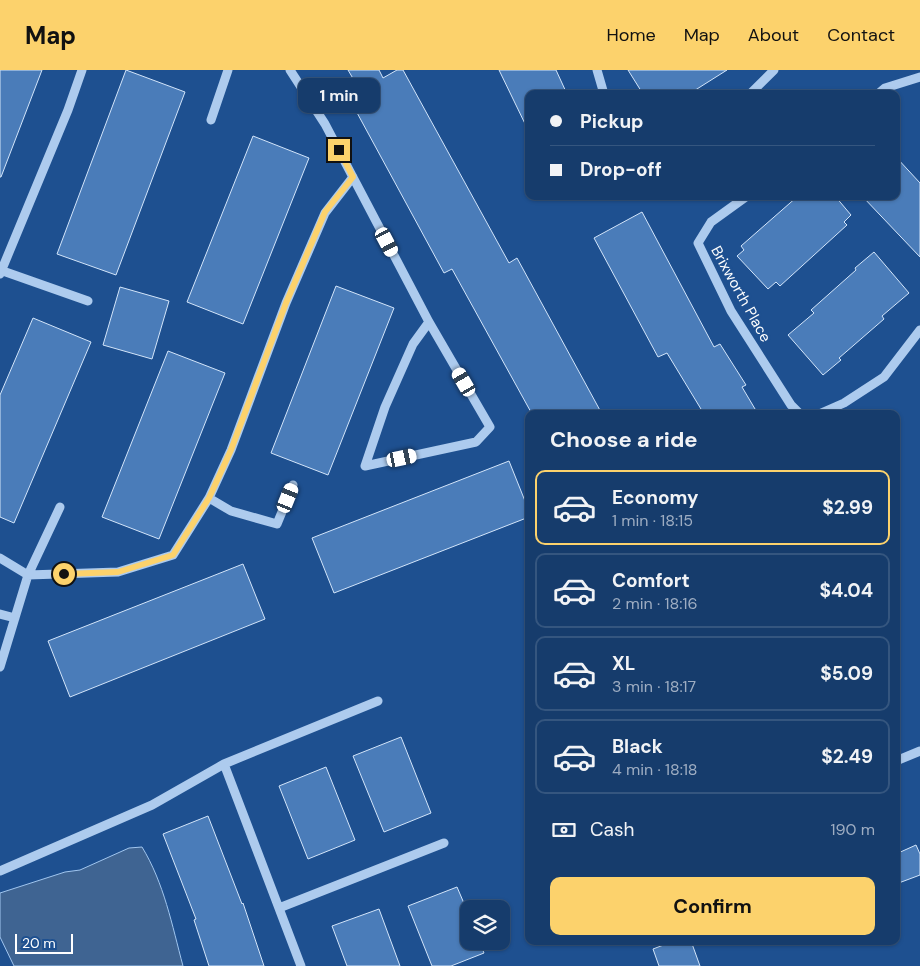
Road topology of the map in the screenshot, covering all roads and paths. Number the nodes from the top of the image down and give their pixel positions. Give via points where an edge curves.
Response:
1 (82, 70) edge
2 (228, 70) edge
3 (290, 70) edge
4 (597, 70) edge
5 (774, 70) edge
6 (920, 77) edge
7 (603, 90) edge
8 (754, 90) edge
9 (883, 90) edge
10 (211, 120) dead end
11 (353, 177) junction
12 (741, 200) edge
13 (0, 271) edge
14 (88, 301) dead end
15 (429, 322) junction
16 (920, 330) edge
17 (796, 410) edge
18 (828, 410) edge
19 (293, 485) dead end
20 (209, 498) junction
21 (60, 507) dead end
22 (0, 558) edge
23 (28, 576) junction
24 (0, 614) edge
25 (15, 618) junction
26 (0, 667) edge
27 (378, 701) dead end
28 (920, 751) edge
29 (900, 759) edge
30 (224, 764) junction
31 (444, 843) dead end
32 (0, 871) edge
33 (279, 908) junction
34 (301, 966) edge

1 - 13 street
2 - 10 street
3 - 11 street via 325,124
4 - 7 street
5 - 8 street
6 - 9 street
11 - 15 street
11 - 20 street via 325,212
12 - 17 street, Brixworth Place via 711,222 698,243 732,311
13 - 14 street
15 - 15 street via 413,344 385,406 365,466 476,442 490,427
16 - 18 street via 884,377
19 - 20 street via 277,524 231,511
20 - 23 street via 173,555 118,572
21 - 23 street
22 - 23 street
23 - 25 street
24 - 25 street
25 - 26 street
27 - 30 street
28 - 29 street
30 - 32 street via 152,805
30 - 33 street
31 - 33 street
33 - 34 street

